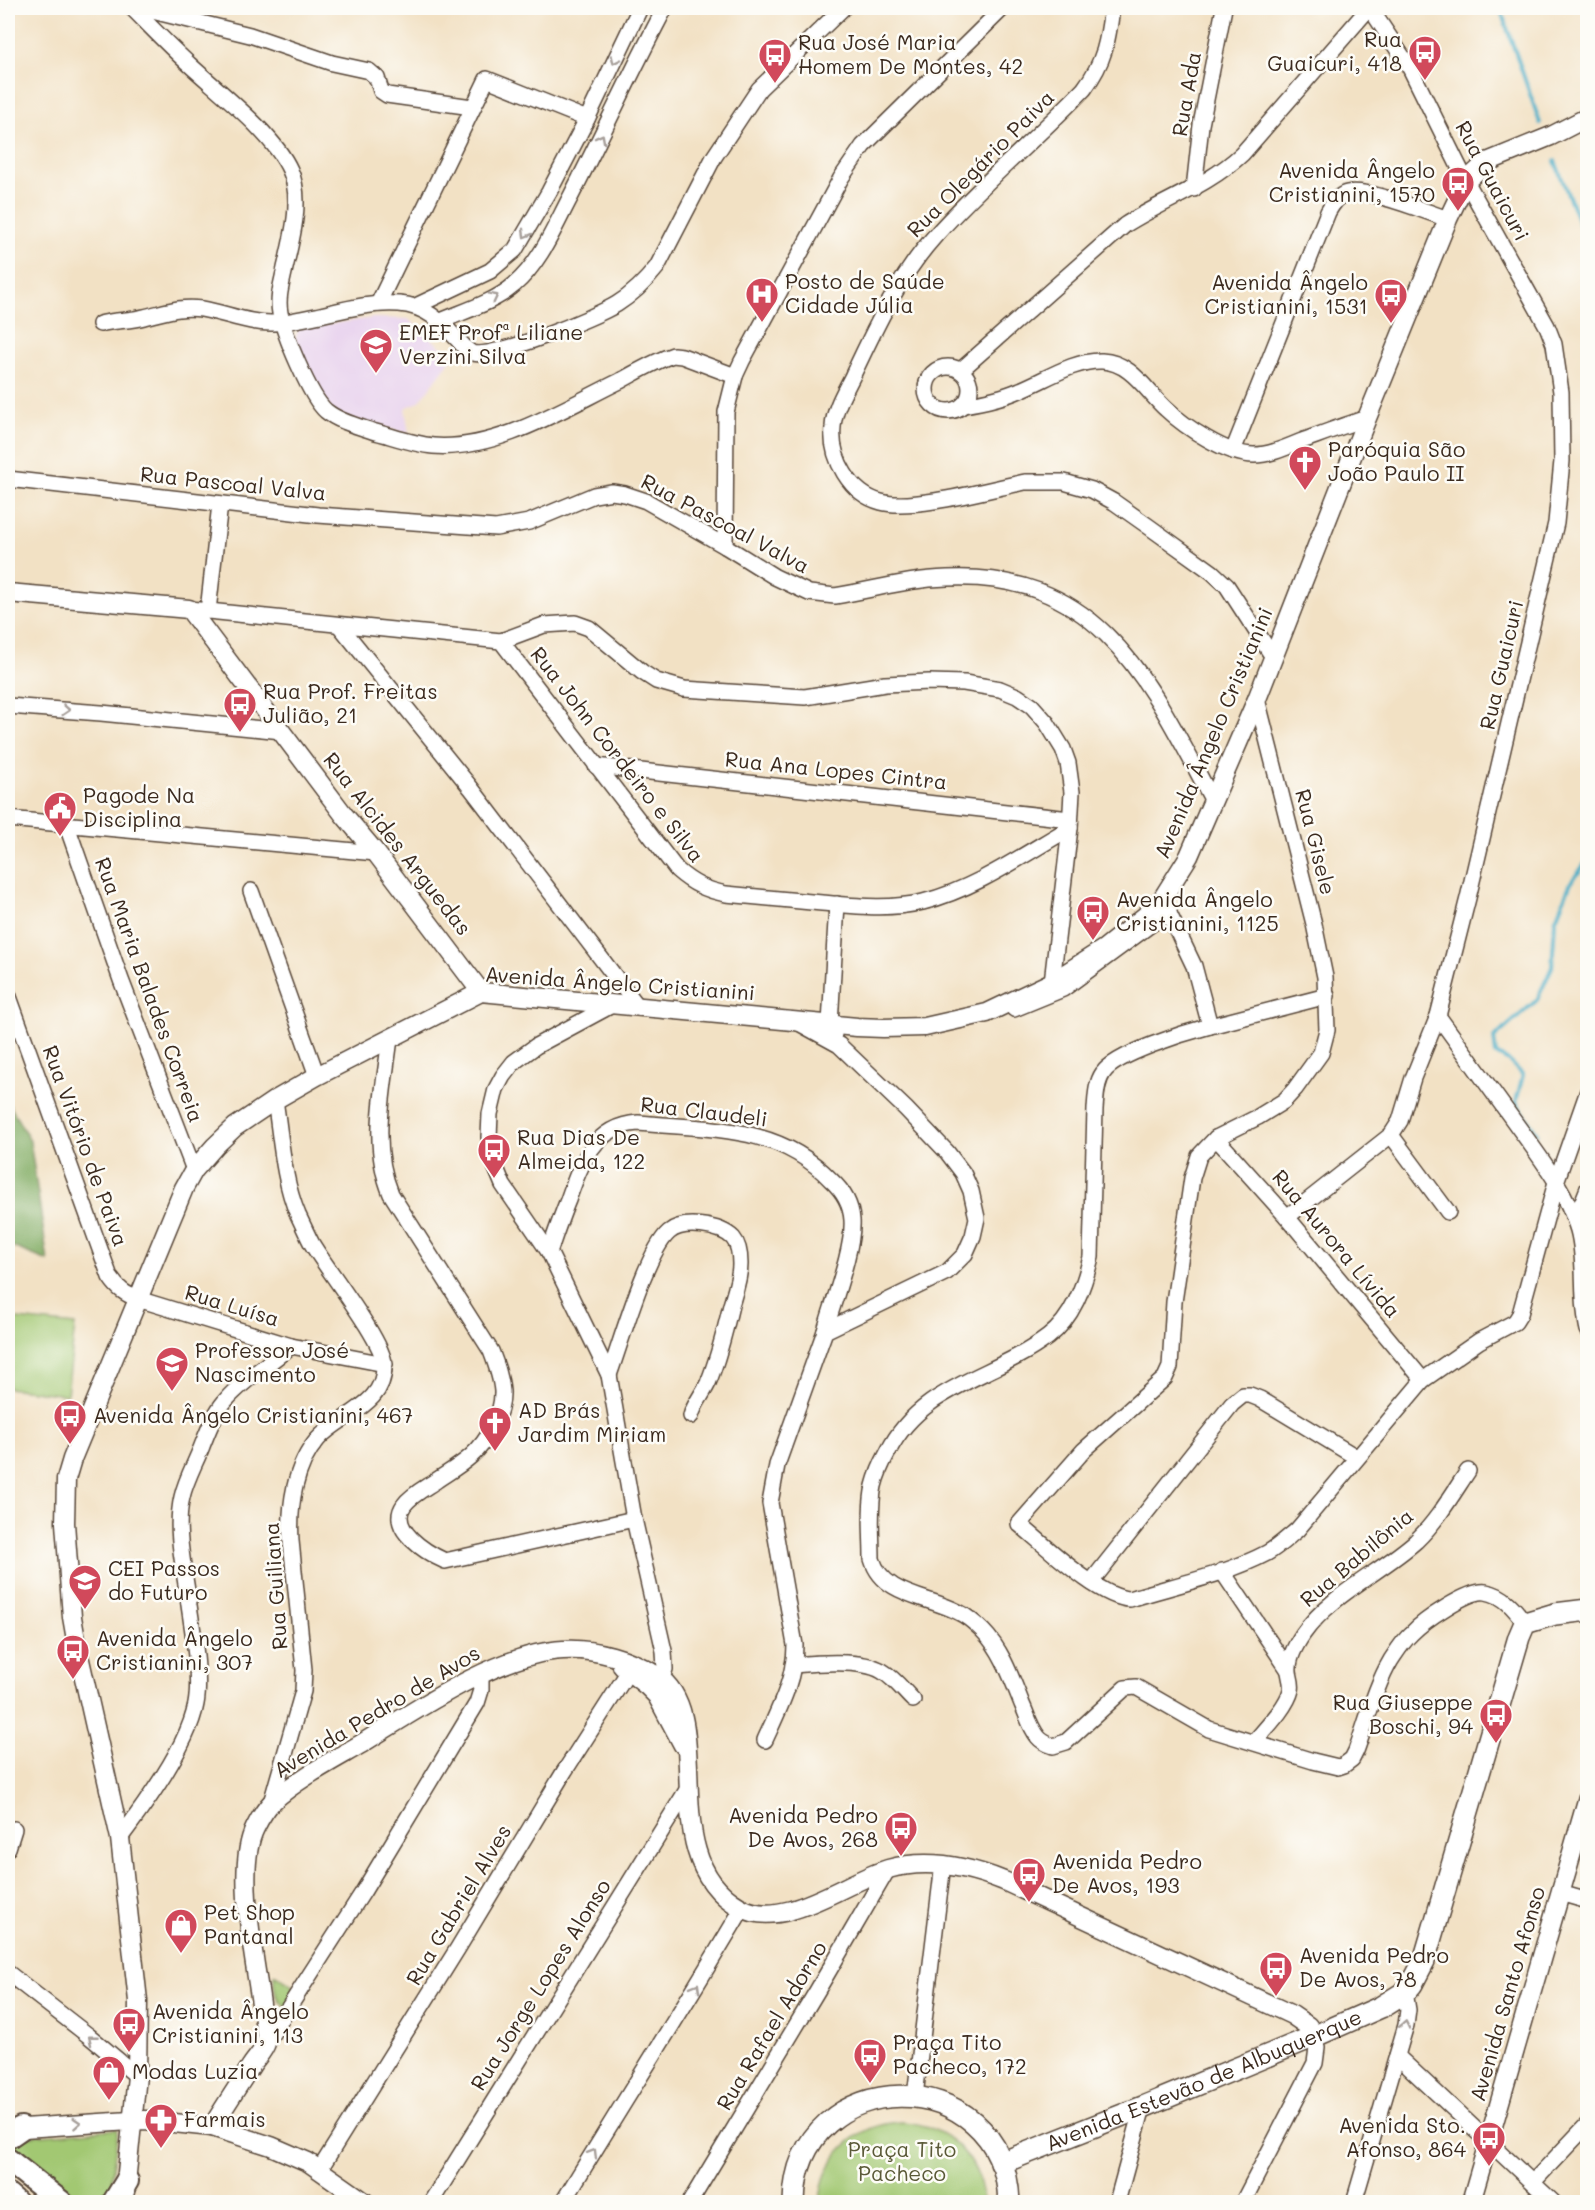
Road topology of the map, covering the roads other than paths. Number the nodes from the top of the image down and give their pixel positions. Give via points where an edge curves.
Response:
1 (132, 8) edge
2 (140, 8) edge
3 (640, 8) edge
4 (665, 8) edge
5 (843, 8) edge
6 (1003, 8) edge
7 (1112, 8) edge
8 (1224, 8) edge
9 (1370, 8) edge
10 (472, 107) junction
11 (1587, 117) edge
12 (587, 119) junction
13 (1466, 181) junction
14 (1194, 189) junction
15 (1448, 219) junction
16 (378, 304) junction
17 (416, 306) junction
18 (441, 321) junction
19 (282, 322) junction
20 (100, 324) dead end
21 (961, 370) junction
22 (735, 376) junction
23 (963, 405) junction
24 (1367, 418) junction
25 (1233, 451) junction
26 (8, 479) edge
27 (220, 504) junction
28 (725, 546) junction
29 (8, 593) edge
30 (189, 609) junction
31 (208, 611) junction
32 (340, 626) junction
33 (501, 641) junction
34 (1273, 657) junction
35 (1257, 699) junction
36 (8, 706) edge
37 (282, 731) junction
38 (596, 766) junction
39 (1213, 801) junction
40 (8, 819) edge
41 (66, 823) junction
42 (1070, 823) junction
43 (376, 853) junction
44 (251, 891) dead end
45 (837, 904) junction
46 (1166, 905) junction
47 (1052, 982) junction
48 (481, 992) junction
49 (8, 994) edge
50 (1327, 996) junction
51 (612, 1005) junction
52 (639, 1008) junction
53 (1438, 1016) junction
54 (795, 1021) junction
55 (830, 1024) junction
56 (1210, 1026) junction
57 (14, 1032) edge
58 (390, 1038) junction
59 (839, 1045) junction
60 (317, 1076) junction
61 (1587, 1090) edge
62 (275, 1100) junction
63 (1391, 1135) junction
64 (1216, 1138) junction
65 (195, 1170) junction
66 (1556, 1182) junction
67 (1587, 1188) edge
68 (1448, 1212) dead end
69 (1287, 1217) junction
70 (1575, 1221) junction
71 (549, 1252) junction
72 (138, 1299) junction
73 (1587, 1330) edge
74 (825, 1331) junction
75 (291, 1346) junction
76 (385, 1364) junction
77 (609, 1375) junction
78 (1423, 1380) junction
79 (691, 1416) dead end
80 (1356, 1457) junction
81 (1468, 1472) dead end
82 (634, 1519) junction
83 (1222, 1571) junction
84 (1091, 1582) junction
85 (1587, 1610) edge
86 (1525, 1623) junction
87 (793, 1665) junction
88 (631, 1667) junction
89 (1288, 1669) junction
90 (481, 1674) junction
91 (659, 1688) junction
92 (913, 1700) dead end
93 (765, 1740) dead end
94 (1254, 1742) junction
95 (687, 1790) junction
96 (1587, 1797) edge
97 (271, 1803) junction
98 (14, 1829) dead end
99 (120, 1838) junction
100 (8, 1848) edge
101 (943, 1864) junction
102 (888, 1869) junction
103 (1560, 1893) junction
104 (1587, 1901) edge
105 (742, 1909) junction
106 (8, 1973) edge
107 (1405, 1992) junction
108 (1315, 2036) junction
109 (266, 2043) junction
110 (1397, 2056) junction
111 (137, 2076) junction
112 (915, 2096) junction
113 (1143, 2107) junction
114 (133, 2120) junction
115 (1587, 2124) edge
116 (212, 2127) junction
117 (12, 2131) edge
118 (1489, 2142) junction
119 (8, 2160) edge
120 (1001, 2163) junction
121 (320, 2169) junction
122 (1533, 2182) junction
123 (125, 2192) edge
124 (8, 2195) edge
125 (16, 2202) edge
126 (61, 2202) edge
127 (114, 2202) edge
128 (365, 2202) edge
129 (431, 2202) edge
130 (563, 2202) edge
131 (690, 2202) edge
132 (794, 2202) edge
133 (1009, 2202) edge
134 (1117, 2202) edge
135 (1243, 2202) edge
136 (1354, 2202) edge
137 (1471, 2202) edge
138 (1553, 2202) edge

1 - 19 street via 236,106 280,153 291,171 296,208 280,290
2 - 10 street via 250,35 332,63 369,71 387,95
3 -> 12 street
18 -> 4 street via 514,286 537,257
5 - 18 street via 759,89 714,157 657,267 633,293 593,316 482,354 469,351
6 - 22 street via 862,146
7 - 34 street, Rua Olegário Paiva via 1103,58 1084,89 942,229 906,274 836,411 832,439 840,466 854,485 870,498 888,503 933,500 1025,482 1064,482 1092,490 1212,572 1232,593
8 - 14 street, Rua Ada via 1201,125
9 - 13 street, Rua Guaicuri via 1410,68
9 - 14 street via 1242,154
10 - 12 street via 487,79
10 - 16 street
11 - 13 street via 1487,162
12 -> 17 street via 515,250 490,271
13 - 15 street, Avenida Ângelo Cristianini
13 - 53 street, Rua Guaicuri via 1554,344 1561,392 1562,461 1548,561
14 - 21 street via 1125,225
15 - 24 street, Avenida Ângelo Cristianini
15 - 25 street via 1362,192 1344,194 1335,200
16 - 17 street
16 - 19 street
17 - 18 street
19 - 20 street via 254,322 181,308
19 - 22 street via 312,392 327,412 363,428 432,446 474,444 498,437 673,356
21 - 23 street via 970,384
21 - 23 street via 948,366 936,370 927,380 926,392 932,404 943,410 956,410
22 - 28 street via 726,412
23 - 25 street via 1018,392 1087,362 1114,363 1138,380 1166,410
24 - 25 street via 1265,454
24 - 34 street, Avenida Ângelo Cristianini
26 - 27 street, Rua Pascoal Valva
27 - 28 street, Rua Pascoal Valva via 496,528 529,522 594,495 612,492 646,501
27 - 31 street
28 - 39 street, Rua Pascoal Valva via 775,577 823,596 949,577 1022,584 1062,600 1097,625 1122,650 1161,705
29 - 30 street
30 - 31 street, Rua John Cordeiro e Silva
30 - 37 street, Rua Alcides Arguedas
31 - 32 street, Rua John Cordeiro e Silva
32 - 33 street, Rua John Cordeiro e Silva
32 - 52 street via 471,788
33 - 38 street, Rua John Cordeiro e Silva
33 - 42 street via 544,625 575,623 589,628 656,681 684,689 805,697 885,684 929,682 1000,689 1032,706 1063,749 1072,792
34 - 35 street, Avenida Ângelo Cristianini
35 - 39 street, Avenida Ângelo Cristianini
35 - 50 street, Rua Gisele via 1306,886
36 -> 37 street
37 - 43 street, Rua Alcides Arguedas
38 - 42 street, Rua Ana Lopes Cintra
38 - 45 street, Rua John Cordeiro e Silva via 689,881 726,894
39 - 46 street, Avenida Ângelo Cristianini
40 - 41 street
41 - 43 street
41 - 65 street, Rua Maria Balades Correia via 121,980
42 - 45 street, Rua John Cordeiro e Silva via 956,891 899,907
42 - 47 street
43 - 48 street, Rua Alcides Arguedas
44 - 60 street
45 - 55 street
46 - 47 street, Avenida Ângelo Cristianini
46 - 56 street via 1194,966
46 - 59 street via 1063,989 974,1024 913,1036 852,1035
47 - 55 street, Avenida Ângelo Cristianini via 987,1013 952,1022 884,1028
48 - 51 street, Avenida Ângelo Cristianini
48 - 58 street, Avenida Ângelo Cristianini
49 - 57 street, Rua Vitório de Paiva
50 - 56 street
50 - 64 street, Rua Gisele via 1325,1045 1302,1081 1276,1107
51 - 52 street, Avenida Ângelo Cristianini
51 - 71 street via 536,1046 514,1062 496,1089 489,1137 496,1168 503,1185
52 - 54 street, Avenida Ângelo Cristianini
53 - 63 street, Rua Guaicuri via 1400,1121
53 - 66 street
54 - 55 street, Avenida Ângelo Cristianini
54 - 59 street
55 - 59 street
56 - 94 street via 1116,1060 1103,1072 1095,1109 1091,1257 1078,1298 1049,1336 926,1405 894,1439 873,1487 872,1559 881,1577 892,1586 958,1612 986,1634 1012,1678 1031,1727 1046,1744 1066,1742 1116,1695 1130,1687 1142,1689 1209,1729
57 - 72 street, Rua Vitório de Paiva via 110,1277 117,1287
58 - 60 street, Avenida Ângelo Cristianini
58 - 82 street via 379,1128 384,1177 490,1351 502,1392 499,1411 482,1446 405,1504 402,1526 414,1543 445,1561
59 - 74 street via 947,1152 963,1173 977,1218 965,1254 947,1272
60 - 62 street, Avenida Ângelo Cristianini
61 - 66 street
62 - 65 street, Avenida Ângelo Cristianini via 235,1127
62 - 76 street via 287,1178 297,1212 312,1244 375,1340
63 - 68 street
63 - 69 street
64 - 69 street, Rua Aurora Lívida
64 - 84 street via 1199,1156 1192,1178 1171,1328 1170,1367 1165,1378 1084,1450 1019,1524
65 - 72 street, Avenida Ângelo Cristianini
66 - 70 street
66 - 78 street via 1515,1322 1479,1341
67 - 70 street
69 - 78 street, Rua Aurora Lívida
70 - 73 street via 1581,1247
71 - 74 street, Rua Claudeli via 582,1164 592,1147 609,1131 638,1123 760,1137 787,1146 817,1165 837,1185 850,1207 850,1246
71 - 77 street
72 - 75 street, Rua Luísa
72 - 99 street, Avenida Ângelo Cristianini via 72,1459 65,1500 76,1640
74 - 87 street, Rua Claudeli via 780,1454 770,1503 795,1645
75 - 76 street, Rua Luísa
75 - 99 street via 223,1403 182,1497 181,1543 192,1624 196,1702 193,1717 169,1764
76 - 97 street, Rua Guiliana via 377,1392 370,1401 316,1440 292,1495 291,1541 303,1691
77 - 79 street via 660,1242 684,1225 722,1232 733,1239 739,1250 740,1266 709,1381
77 - 82 street
78 - 80 street
80 - 83 street via 1297,1530 1268,1553
80 - 84 street via 1250,1395 1243,1395
81 - 89 street, Rua Babilônia via 1417,1540 1336,1600 1302,1634
82 - 91 street via 664,1651 665,1670
83 - 84 street via 1130,1599 1115,1597
83 - 89 street
85 - 86 main road
86 - 94 street via 1508,1602 1478,1591 1416,1629 1390,1661 1356,1751 1344,1765 1328,1765
86 - 107 main road via 1424,1961
87 - 92 street via 821,1662 870,1666 891,1677
87 - 93 street, Rua Claudeli
88 - 90 street, Avenida Pedro de Avos via 609,1656 565,1649 506,1663
88 - 91 street, Avenida Pedro de Avos via 647,1686
88 - 121 street, Rua Gabriel Alves
89 - 94 street, Rua Babilônia via 1292,1680 1286,1703
90 - 97 street, Avenida Pedro de Avos via 320,1768
90 - 109 street via 477,1703
91 - 95 street, Avenida Pedro de Avos via 686,1751
95 - 105 street, Avenida Pedro de Avos via 698,1858 711,1881
95 - 129 street, Rua Jorge Lopes Alonso
96 - 103 street, Avenida Santo Afonso
97 - 109 street, Avenida Pedro de Avos via 250,1839 246,1874
98 - 100 street
99 - 111 street, Avenida Ângelo Cristianini via 138,2001
101 - 102 street
101 - 108 street via 1004,1881 1292,2015
101 - 112 street
102 - 105 street via 794,1909 757,1913
102 - 131 street, Rua Rafael Adorno
103 - 104 street
103 - 118 street, Avenida Santo Afonso
130 -> 105 street
111 -> 106 street
107 - 108 main road, Avenida Estevão de Albuquerque
110 -> 107 street via 1408,2010
108 - 113 main road, Avenida Estevão de Albuquerque
108 - 135 street via 1315,2063
109 - 116 street
110 - 118 street
110 - 136 street
111 - 114 street, Avenida Ângelo Cristianini
112 - 120 main road via 943,2104 967,2118 993,2146
112 - 132 main road via 874,2098 855,2105 822,2129 801,2164
113 - 120 main road, Avenida Estevão de Albuquerque
113 - 134 street
114 - 116 street
117 -> 114 street
114 - 123 street, Avenida Ângelo Cristianini
115 - 122 street
116 - 121 street via 271,2146
118 - 122 street
118 - 137 street, Avenida Santo Afonso
119 - 126 main road
120 - 133 main road
121 - 128 street
122 - 138 street
123 - 127 main road
124 - 125 main road

